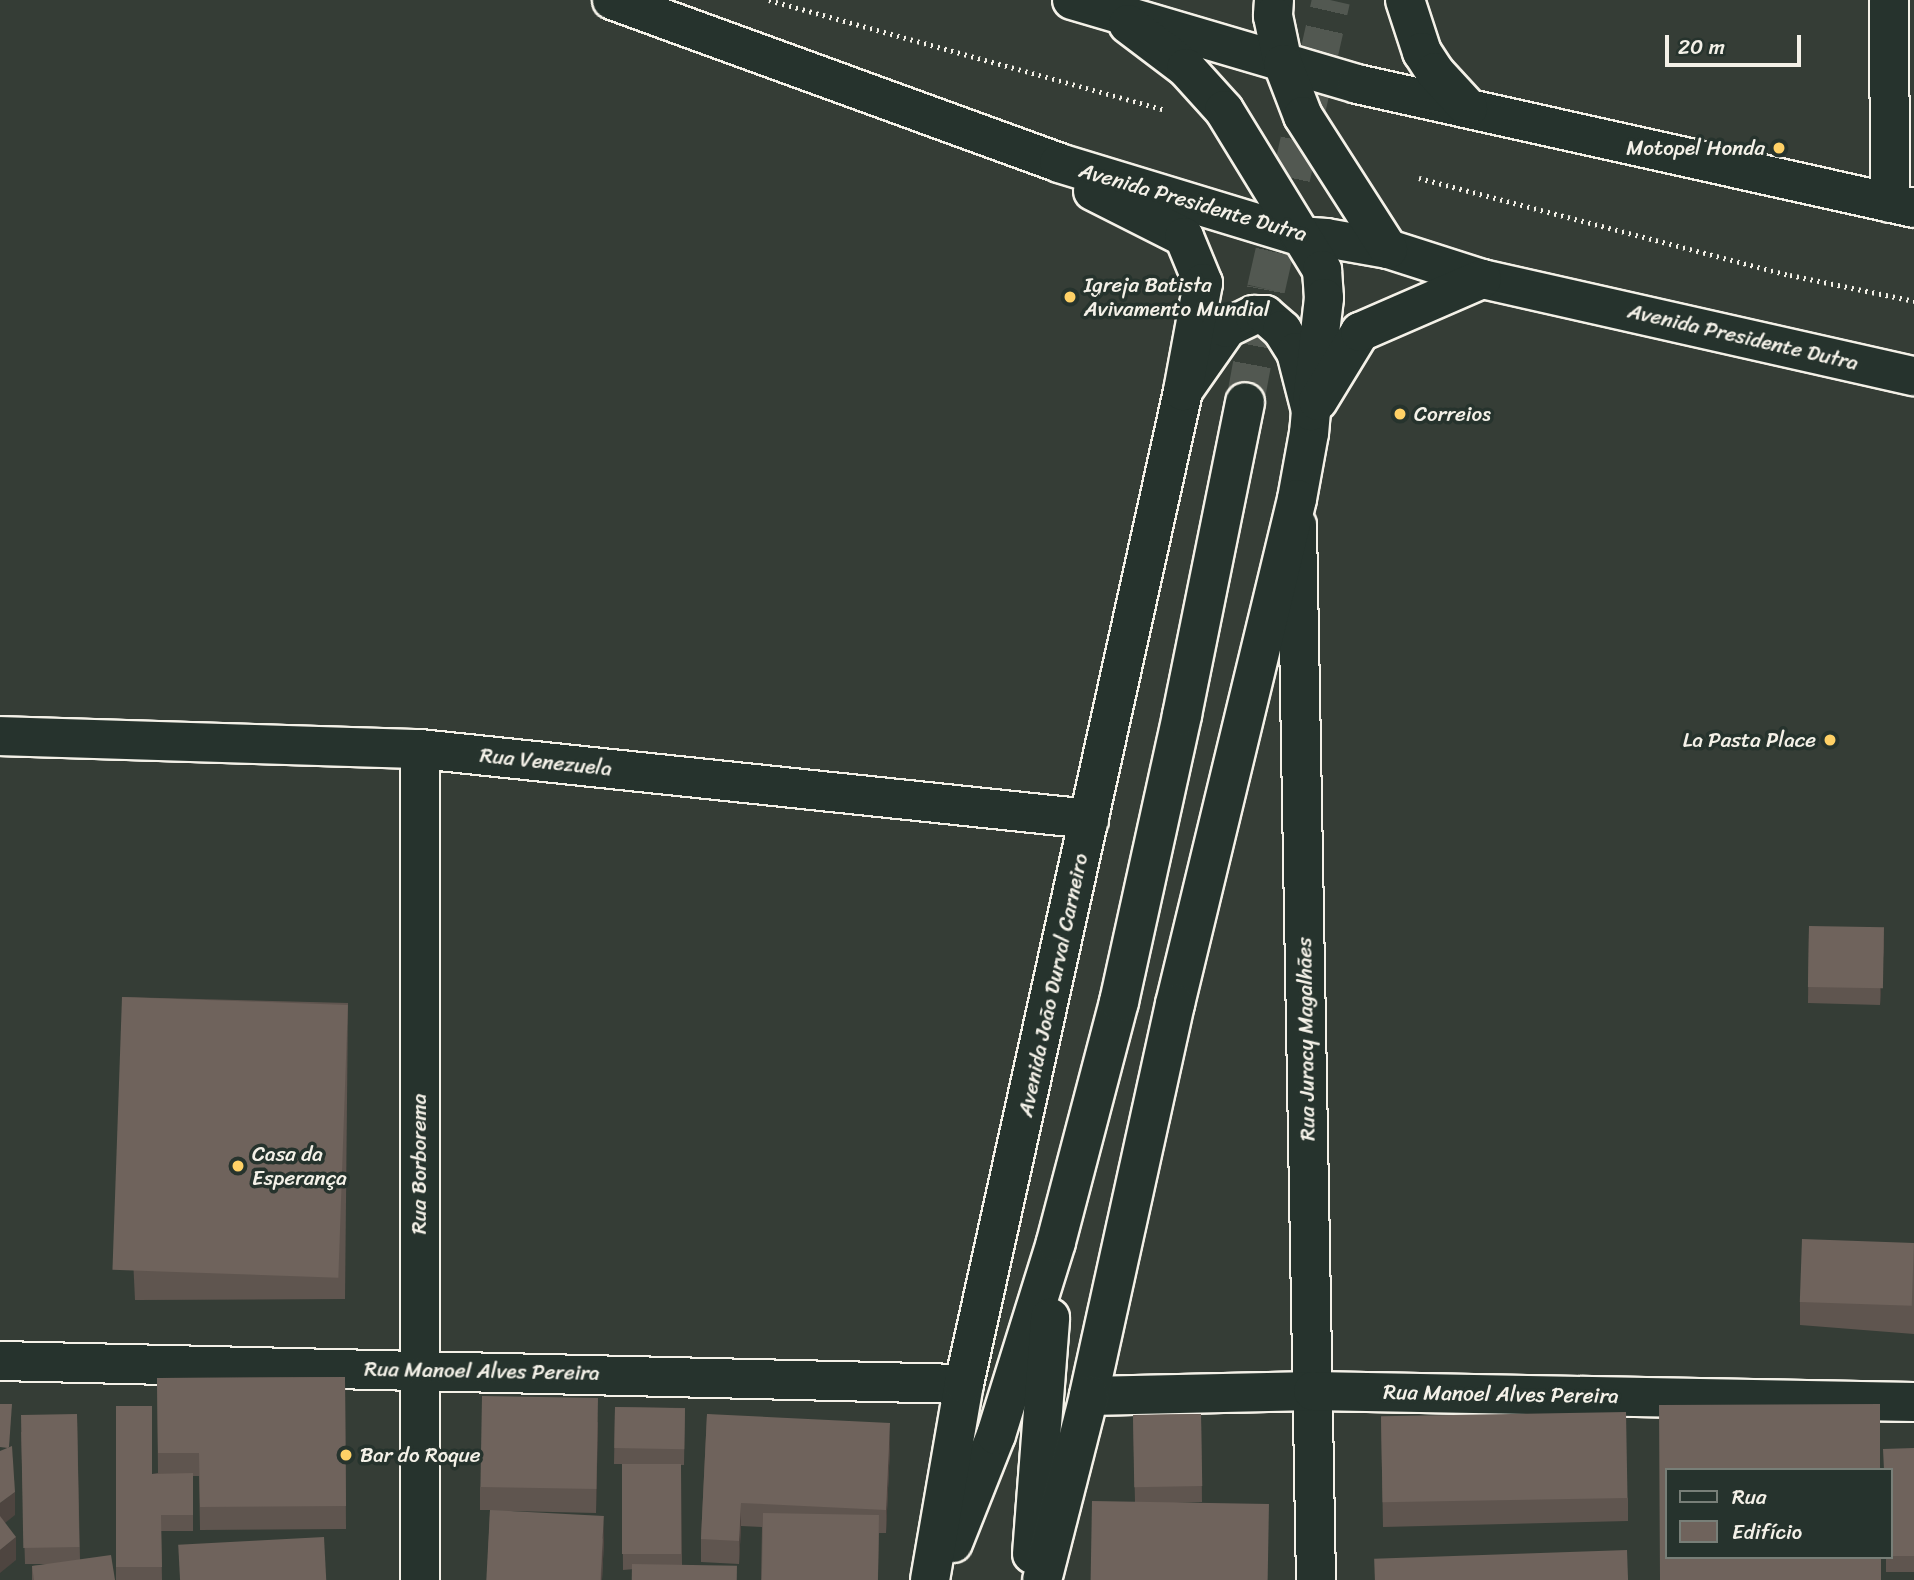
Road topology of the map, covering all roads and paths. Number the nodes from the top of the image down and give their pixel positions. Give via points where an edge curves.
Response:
1 (612, 0) edge
2 (769, 0) edge
3 (1072, 0) edge
4 (1187, 0) edge
5 (1274, 0) edge
6 (1405, 0) edge
7 (1889, 0) edge
8 (1128, 15) junction
9 (1283, 64) junction
10 (1468, 108) junction
11 (1170, 111) dead end
12 (1059, 163) junction
13 (1419, 178) dead end
14 (1902, 206) edge
15 (1298, 236) junction
16 (1388, 250) junction
17 (1482, 279) junction
18 (1914, 301) edge
19 (1914, 376) edge
20 (1183, 391) junction
21 (1245, 402) tunnel mouth
22 (1311, 411) junction
23 (1297, 499) junction
24 (0, 736) edge
25 (420, 749) junction
26 (1089, 819) junction
27 (1056, 1242) junction
28 (0, 1361) edge
29 (419, 1369) junction
30 (964, 1384) junction
31 (1313, 1391) junction
32 (1089, 1396) junction
33 (1914, 1402) edge
34 (419, 1580) edge
35 (930, 1580) edge
36 (936, 1580) edge
37 (1033, 1580) edge
38 (1042, 1580) edge
39 (1316, 1580) edge

1 - 12 main road, Avenida Presidente Dutra
2 - 11 path
3 - 8 main road
4 - 8 main road
5 - 9 main road
6 - 10 main road via 1422,52
7 - 14 main road
8 - 9 main road
8 - 15 main road via 1224,110
9 - 10 main road
9 - 16 main road via 1303,116
10 - 14 main road
12 - 15 main road, Avenida Presidente Dutra
12 - 20 main road, Avenida João Durval Carneiro via 1101,197 1184,237 1203,283
13 - 18 path via 1790,275
15 - 16 main road, Avenida Presidente Dutra
15 - 22 main road via 1322,270 1324,298
16 - 17 main road, Avenida Presidente Dutra
17 - 19 main road, Avenida Presidente Dutra
17 - 22 main road via 1360,332
20 - 22 main road via 1227,328 1254,315 1265,315 1296,352
20 - 26 main road, Avenida João Durval Carneiro
21 - 27 main road via 1119,1002
22 - 23 main road
23 - 31 main road, Rua Juracy Magalhães
23 - 32 main road via 1175,1004
24 - 25 main road, Rua Venezuela
25 - 26 main road, Rua Venezuela
25 - 29 main road, Rua Borborema
26 - 30 main road, Avenida João Durval Carneiro
27 - 36 main road via 996,1435
27 - 37 main road via 1032,1534
28 - 29 main road, Rua Manoel Alves Pereira
29 - 30 main road, Rua Manoel Alves Pereira
29 - 34 main road, Rua Borborema
30 - 35 main road, Avenida João Durval Carneiro
31 - 32 main road, Rua Manoel Alves Pereira
31 - 33 main road, Rua Manoel Alves Pereira
31 - 39 main road, Rua Juracy Magalhães
32 - 38 main road

